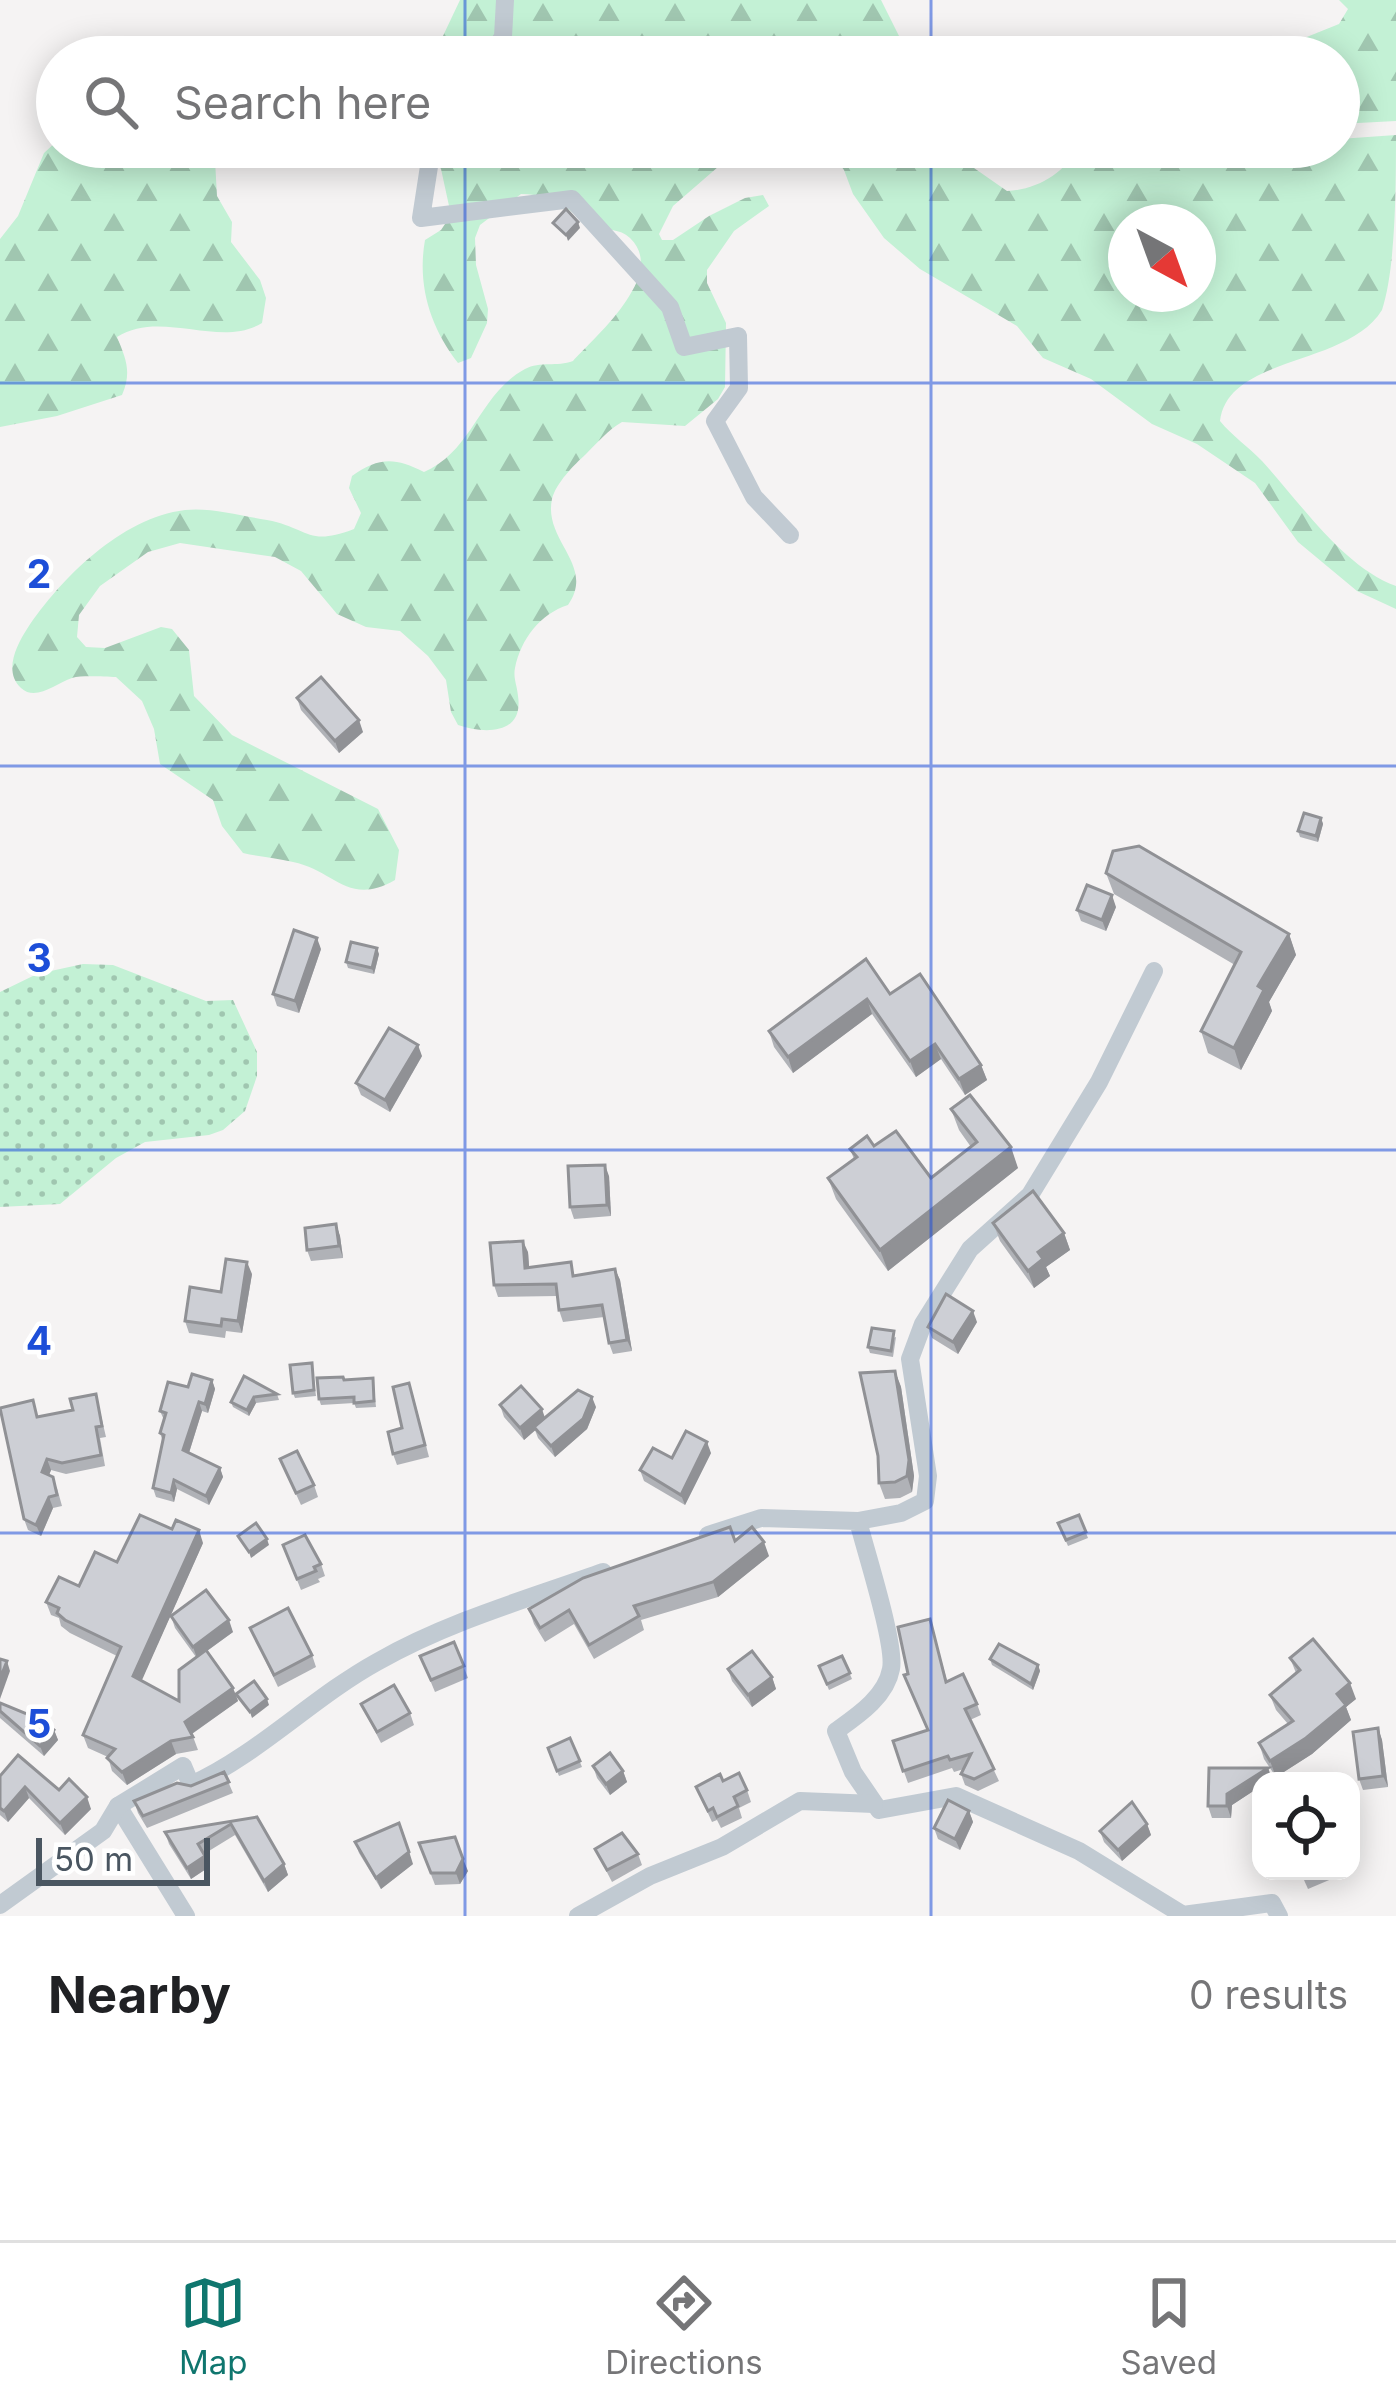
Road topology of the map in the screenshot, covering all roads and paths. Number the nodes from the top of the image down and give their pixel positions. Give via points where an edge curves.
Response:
1 (505, 0) edge
2 (502, 36) edge
3 (429, 168) edge
4 (790, 535) dead end
5 (1154, 971) dead end
6 (858, 1521) junction
7 (693, 1540) edge
8 (628, 1563) edge
9 (874, 1804) junction
10 (118, 1806) junction
11 (0, 1905) edge
12 (186, 1916) edge
13 (578, 1916) edge
14 (1279, 1916) edge

1 - 2 street
3 - 4 street via 421,218 572,199 670,307 684,347 738,336 739,388 716,421 754,496
5 - 6 street via 1030,1195 970,1249 923,1324 910,1359 925,1501
6 - 7 street via 761,1518
6 - 9 street via 892,1668 872,1705 836,1732
8 - 10 street via 378,1661 230,1768 191,1785 183,1766
9 - 13 street via 800,1801
9 - 14 street via 879,1810 956,1796 1079,1851 1183,1915 1271,1903
10 - 11 street via 103,1831
10 - 12 street

